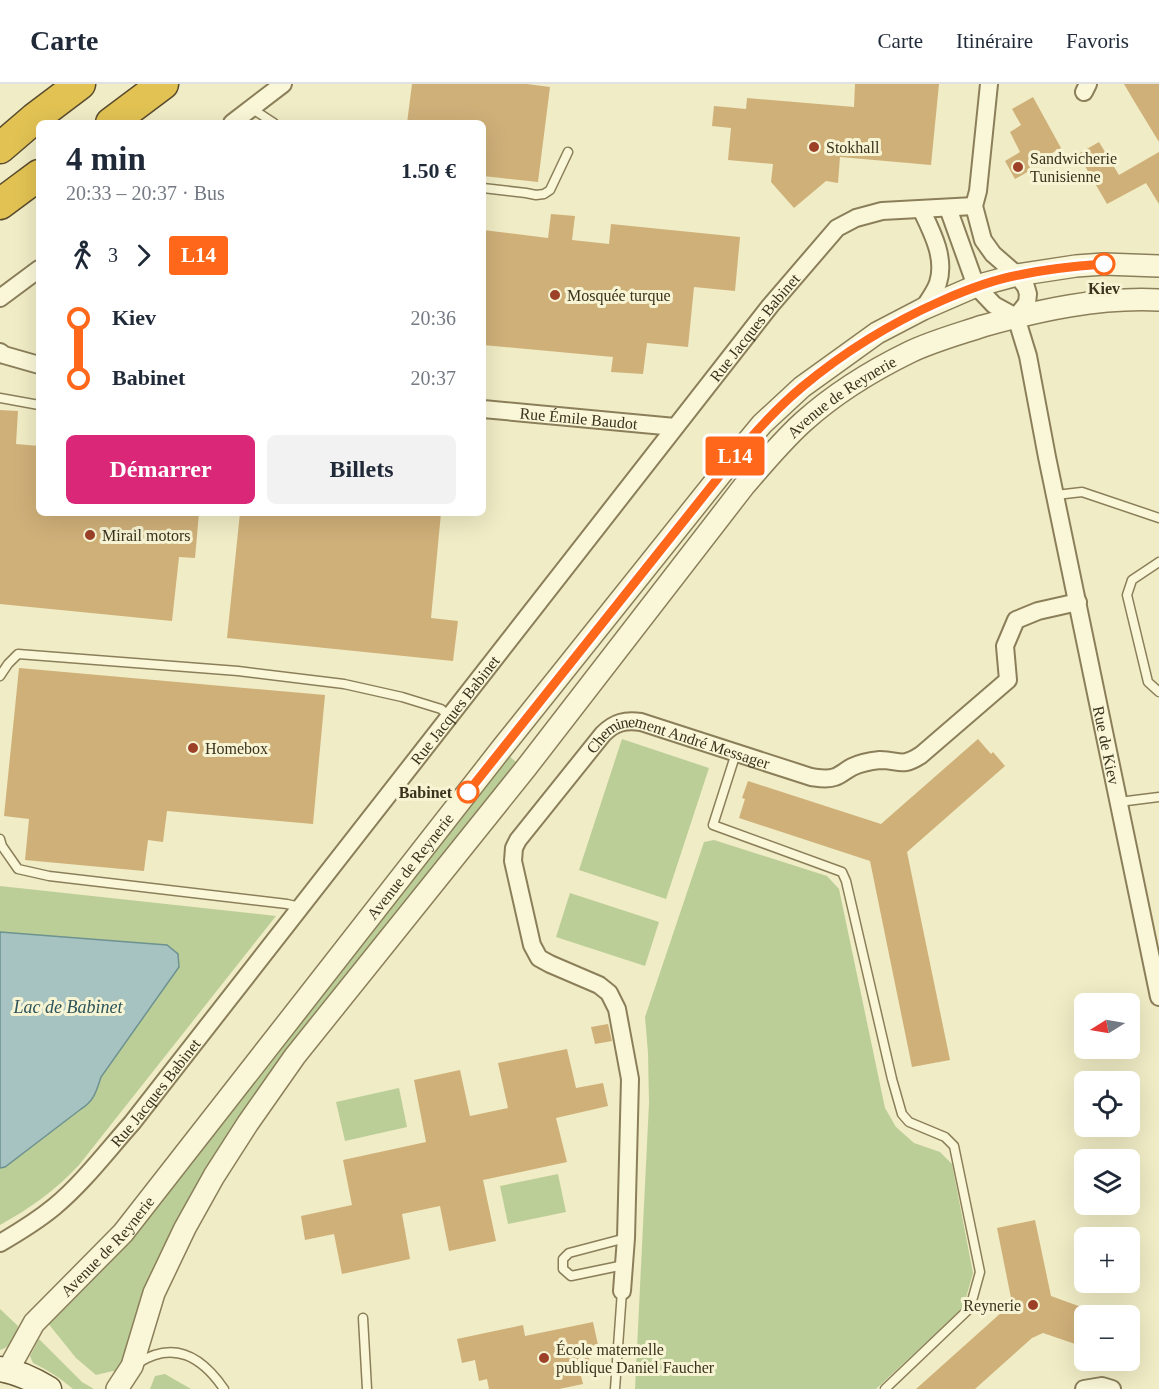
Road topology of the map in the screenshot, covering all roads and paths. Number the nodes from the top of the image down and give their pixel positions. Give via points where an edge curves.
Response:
1 (80, 84) edge
2 (163, 84) edge
3 (283, 84) edge
4 (989, 84) edge
5 (251, 108) junction
6 (35, 118) junction
7 (115, 120) edge
8 (236, 120) edge
9 (269, 120) edge
10 (0, 129) edge
11 (0, 148) edge
12 (568, 152) dead end
13 (36, 177) edge
14 (486, 188) edge
15 (0, 204) edge
16 (974, 206) junction
17 (948, 208) junction
18 (921, 209) junction
19 (1159, 266) edge
20 (36, 271) edge
21 (1017, 275) junction
22 (976, 286) junction
23 (0, 298) edge
24 (1159, 300) edge
25 (923, 309) junction
26 (1016, 317) junction
27 (0, 352) edge
28 (36, 364) edge
29 (0, 398) edge
30 (36, 404) edge
31 (486, 409) edge
32 (675, 427) junction
33 (1056, 495) junction
34 (1159, 518) edge
35 (1159, 562) edge
36 (1078, 602) junction
37 (0, 676) edge
38 (1159, 692) edge
39 (449, 716) junction
40 (736, 753) junction
41 (1159, 797) edge
42 (1119, 802) junction
43 (0, 839) edge
44 (301, 907) junction
45 (1159, 997) edge
46 (626, 1238) junction
47 (0, 1243) edge
48 (624, 1266) junction
49 (622, 1291) joint
50 (363, 1318) dead end
51 (132, 1366) junction
52 (4, 1370) edge
53 (49, 1389) edge
54 (117, 1389) edge
55 (224, 1389) edge
56 (367, 1389) edge
57 (615, 1389) edge
58 (885, 1389) edge
59 (1084, 1389) edge
60 (1112, 1389) edge

1 - 6 highway
2 - 7 highway
3 - 5 street
4 - 16 street
5 - 8 street
5 - 9 lane
6 - 10 highway
6 - 11 highway
12 - 14 lane via 550,190 544,194
13 - 15 highway
16 - 17 street, Rue Jacques Babinet
16 - 21 street via 983,240
17 - 18 street, Rue Jacques Babinet
17 - 22 street
18 - 25 street via 941,263 938,284
18 - 32 street, Rue Jacques Babinet via 882,211 837,228
19 - 21 street, Avenue de Reynerie via 1104,264
20 - 23 street
21 - 22 street, Avenue de Reynerie
21 - 26 street via 1028,294 1027,303
22 - 25 street, Avenue de Reynerie
22 - 26 street via 994,306
24 - 26 street, Avenue de Reynerie via 1078,304
25 - 52 street, Avenue de Reynerie via 877,333 802,387 762,424 502,748 123,1233 38,1319
26 - 33 street, Rue de Kiev via 1028,356
26 - 51 street, Avenue de Reynerie via 949,336 868,375 803,422 744,486 526,768 295,1056 248,1123 208,1187 154,1293
27 - 28 street
29 - 30 lane
31 - 32 street, Rue Émile Baudot
32 - 39 street, Rue Jacques Babinet
33 - 34 lane via 1082,492
33 - 36 street, Rue de Kiev
35 - 38 lane via 1132,580 1127,595 1148,682
36 - 40 street, Cheminement André Messager via 1016,620 1005,646 1008,680 912,762 869,762 822,779
36 - 42 street, Rue de Kiev
37 - 39 lane via 18,654 238,671 344,684 402,697
39 - 44 street, Rue Jacques Babinet
40 - 46 street, Cheminement André Messager via 641,722 617,723 603,734 513,848 532,945 539,958 599,985 609,993 617,1009 630,1079
40 - 58 lane via 713,825 842,872 902,1114 909,1122 945,1137 954,1146 980,1272 970,1308
41 - 42 lane
42 - 45 street, Rue de Kiev
43 - 44 lane via 18,869
44 - 47 street, Rue Jacques Babinet via 87,1176 54,1207
46 - 48 street, Cheminement André Messager
46 - 48 lane via 569,1253 562,1259 563,1269 571,1276
48 - 49 street, Cheminement André Messager
49 - 57 lane
50 - 56 lane
51 - 54 street, Avenue de Reynerie
51 - 55 lane via 148,1356 177,1352 193,1357
52 - 53 main road via 22,1374
59 - 60 street

